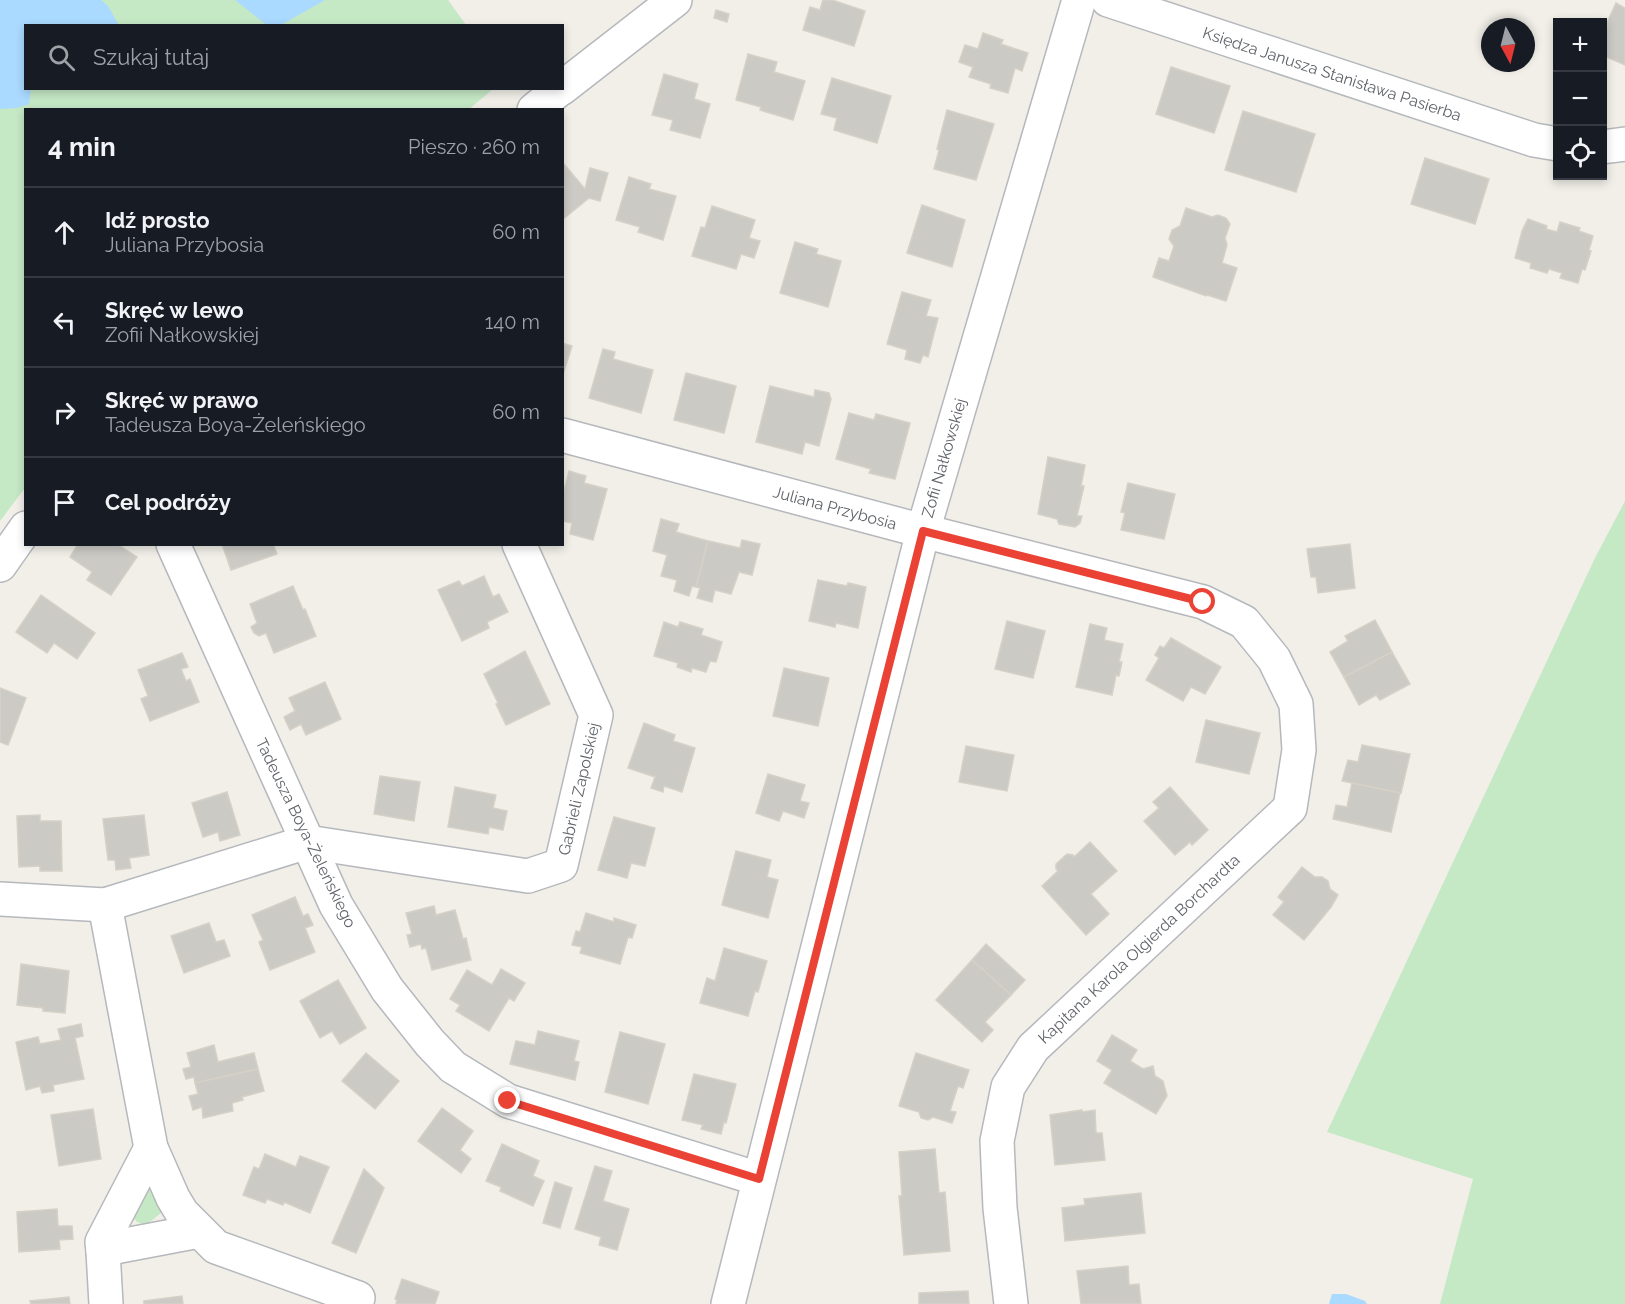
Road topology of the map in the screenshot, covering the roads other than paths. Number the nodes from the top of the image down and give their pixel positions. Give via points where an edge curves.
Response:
1 (675, 0) edge
2 (1079, 0) edge
3 (1108, 0) edge
4 (564, 86) edge
5 (559, 90) edge
6 (537, 108) edge
7 (1553, 143) edge
8 (1625, 144) edge
9 (1607, 146) edge
10 (564, 436) edge
11 (24, 531) edge
12 (923, 531) junction
13 (174, 546) edge
14 (520, 546) edge
15 (0, 565) edge
16 (1244, 622) joint
17 (307, 842) junction
18 (0, 899) edge
19 (105, 905) junction
20 (151, 1148) junction
21 (759, 1179) junction
22 (199, 1231) junction
23 (103, 1251) junction
24 (358, 1298) dead end
25 (106, 1304) edge
26 (728, 1304) edge
27 (1011, 1304) edge

1 - 4 street
2 - 12 street, Zofii Nałkowskiej
3 - 7 street, Księdza Janusza Stanisława Pasierba
5 - 6 street
8 - 9 street
10 - 12 street, Juliana Przybosia
11 - 15 street
12 - 16 street, Juliana Przybosia via 1203,602
12 - 21 street, Zofii Nałkowskiej
13 - 17 street, Tadeusza Boya-Żeleńskiego
14 - 17 street, Gabrieli Zapolskiej via 596,715 561,865 528,876
16 - 27 street, Kapitana Karola Olgierda Borchardta via 1274,659 1296,704 1299,750 1290,808 1033,1048 1008,1087 997,1141
17 - 19 street
17 - 21 street, Tadeusza Boya-Żeleńskiego via 336,904 387,989 453,1067 508,1101
18 - 19 street
19 - 20 street
20 - 22 street via 173,1197
20 - 23 street via 102,1242
21 - 26 street, Zofii Nałkowskiej
22 - 23 street
22 - 24 street via 216,1247
23 - 25 street

